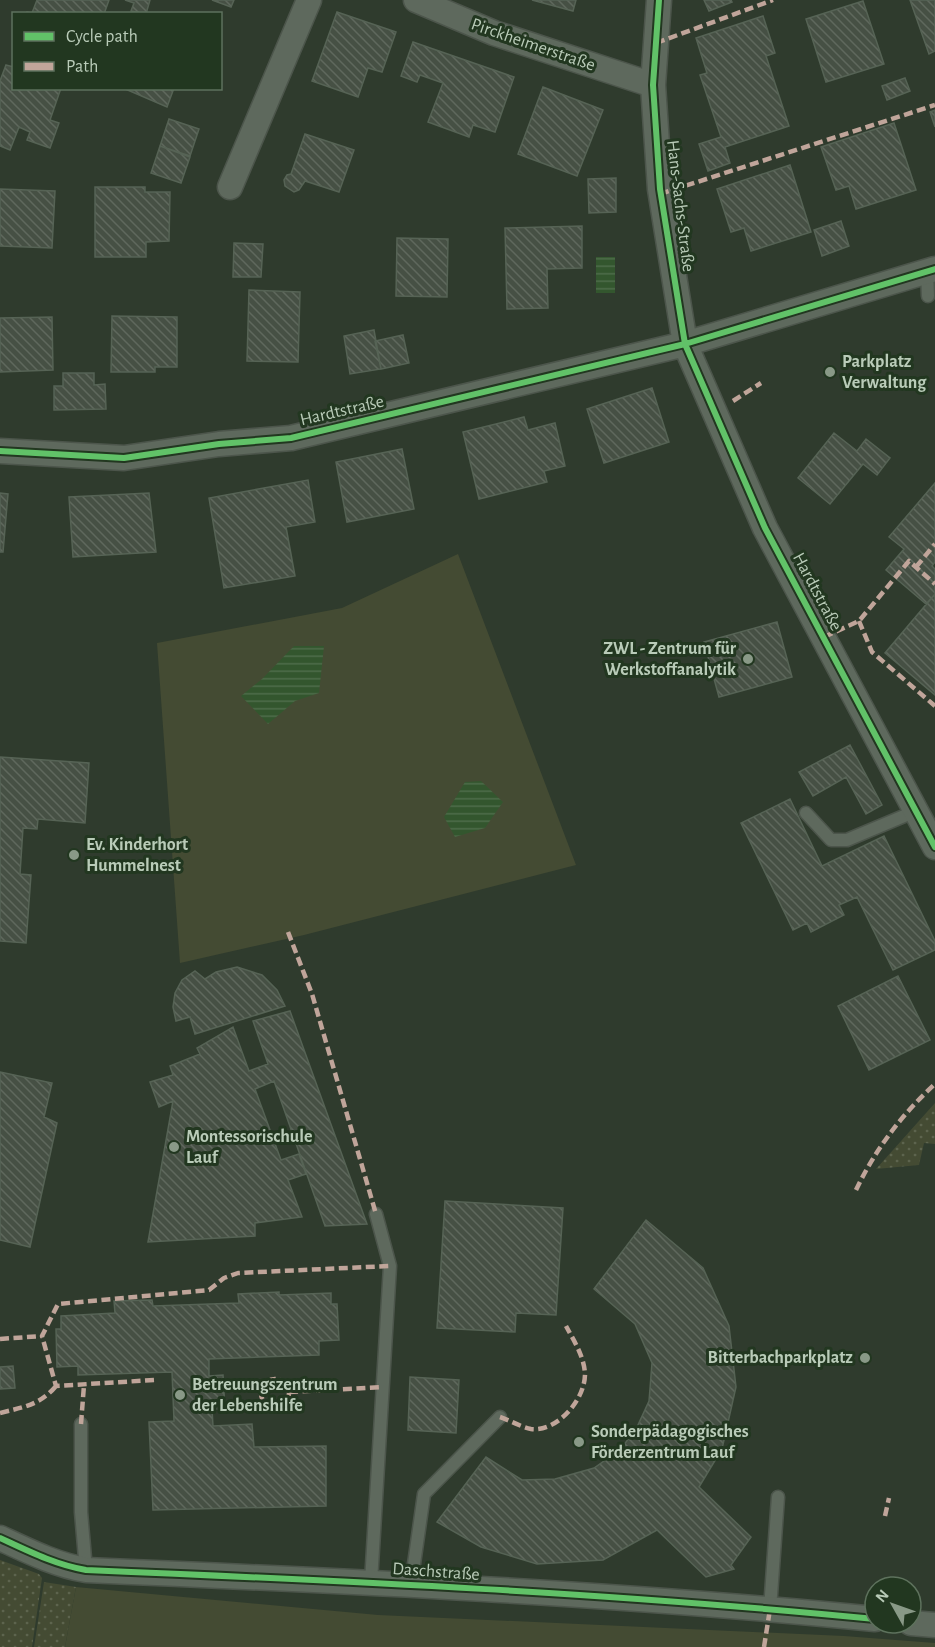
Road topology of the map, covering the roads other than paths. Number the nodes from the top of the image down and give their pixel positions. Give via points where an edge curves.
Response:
1 (309, 0) edge
2 (416, 0) edge
3 (658, 0) edge
4 (653, 85) junction
5 (230, 187) dead end
6 (931, 270) edge
7 (928, 296) dead end
8 (685, 344) junction
9 (0, 451) edge
10 (916, 811) junction
11 (806, 813) dead end
12 (935, 847) edge
13 (376, 1214) dead end
14 (500, 1417) dead end
15 (81, 1424) dead end
16 (778, 1497) dead end
17 (0, 1539) edge
18 (86, 1570) junction
19 (371, 1582) junction
20 (411, 1585) junction
21 (770, 1609) junction
22 (863, 1618) edge

1 - 5 street
2 - 4 street, Pirckheimerstraße via 494,33
3 - 4 street, Hans-Sachs-Straße
4 - 8 street, Hans-Sachs-Straße via 660,194
6 - 7 lane
6 - 8 street, Hardtstraße
8 - 9 street, Hardtstraße via 291,438 124,458
8 - 10 street, Hardtstraße via 765,528
10 - 11 lane via 847,840 831,840
10 - 12 street, Hardtstraße
13 - 19 lane via 390,1266
14 - 20 lane via 424,1494
15 - 18 lane via 81,1512
16 - 21 lane
17 - 18 street, Daschstraße via 52,1561
18 - 19 street, Daschstraße
19 - 20 street, Daschstraße
20 - 21 street, Daschstraße
21 - 22 street, Daschstraße

